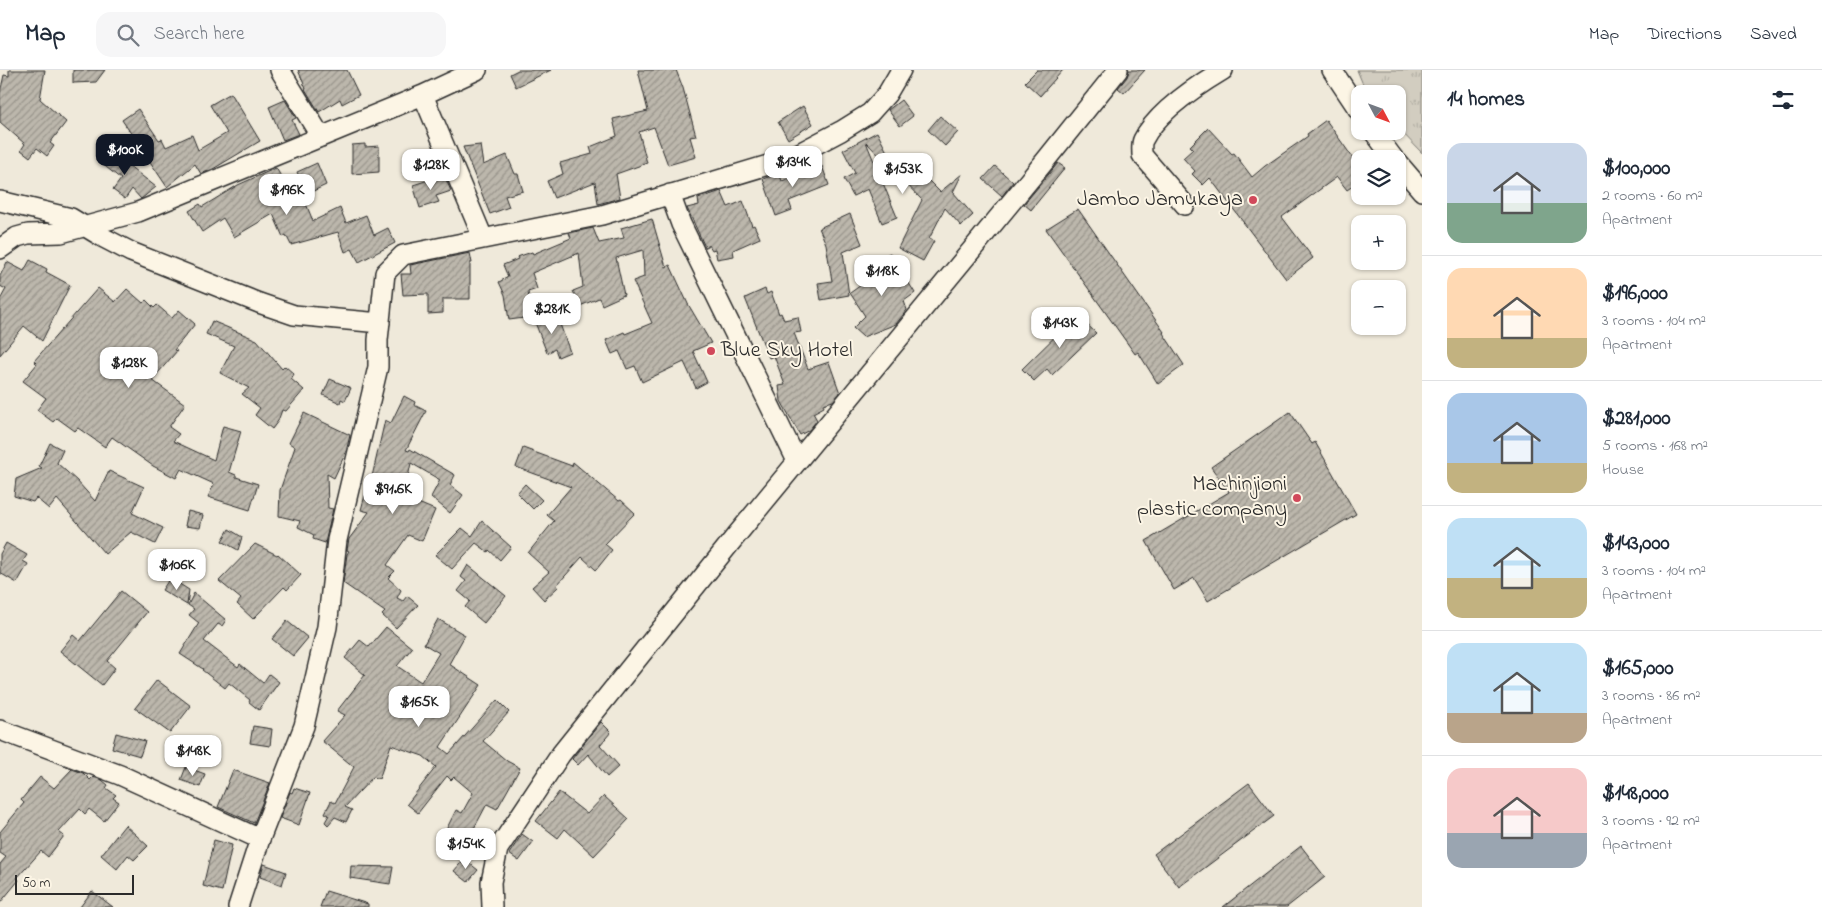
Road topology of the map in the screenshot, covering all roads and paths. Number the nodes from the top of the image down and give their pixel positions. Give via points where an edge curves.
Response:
1 (280, 70) edge
2 (477, 70) edge
3 (901, 70) edge
4 (1118, 70) edge
5 (1222, 70) edge
6 (1332, 70) edge
7 (423, 95) junction
8 (1351, 98) edge
9 (321, 137) junction
10 (1406, 172) edge
11 (1422, 191) edge
12 (670, 194) junction
13 (0, 201) edge
14 (1185, 205) dead end
15 (84, 226) junction
16 (483, 238) junction
17 (0, 249) edge
18 (380, 322) junction
19 (798, 461) junction
20 (0, 730) edge
21 (260, 839) junction
22 (238, 907) edge
23 (492, 907) edge

1 - 9 street
2 - 7 street
3 - 12 street via 887,94 870,113 841,131 788,159
4 - 19 street
5 - 14 street via 1178,102 1153,125 1142,141 1142,155
6 - 8 street
7 - 9 street
7 - 16 street
9 - 15 street via 138,212
10 - 11 street
12 - 16 street via 602,215
12 - 19 street via 681,224
13 - 15 street via 71,218
15 - 17 street via 17,237
15 - 18 street via 131,252 294,315
16 - 18 street via 403,255 385,273
18 - 21 street via 378,367 337,540 327,628 304,726
19 - 23 street via 560,754 498,849 491,882
20 - 21 street via 120,775
21 - 22 street

